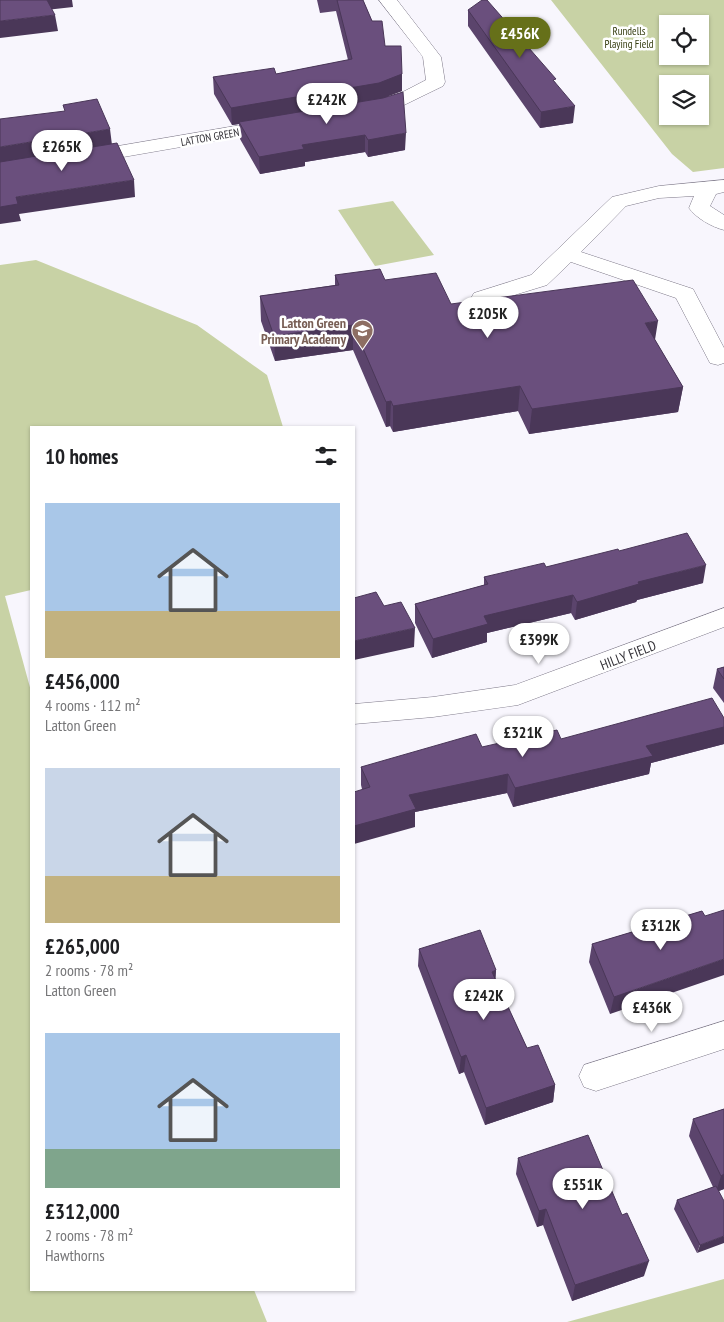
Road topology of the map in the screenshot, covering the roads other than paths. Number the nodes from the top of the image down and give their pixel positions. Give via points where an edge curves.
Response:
1 (388, 0) edge
2 (353, 112) edge
3 (294, 122) edge
4 (69, 161) edge
5 (717, 187) edge
6 (724, 224) edge
7 (567, 254) junction
8 (482, 298) edge
9 (718, 358) dead end
10 (724, 618) edge
11 (355, 714) edge
12 (724, 1035) edge
13 (596, 1076) dead end

1 - 2 street via 432,57 436,82 390,105
3 - 4 street, LATTON GREEN
5 - 6 street via 700,202 699,208
5 - 7 street via 659,192 619,201
7 - 8 street via 539,280
7 - 9 street via 685,294
10 - 11 street, HILLY FIELD via 518,695
12 - 13 street

